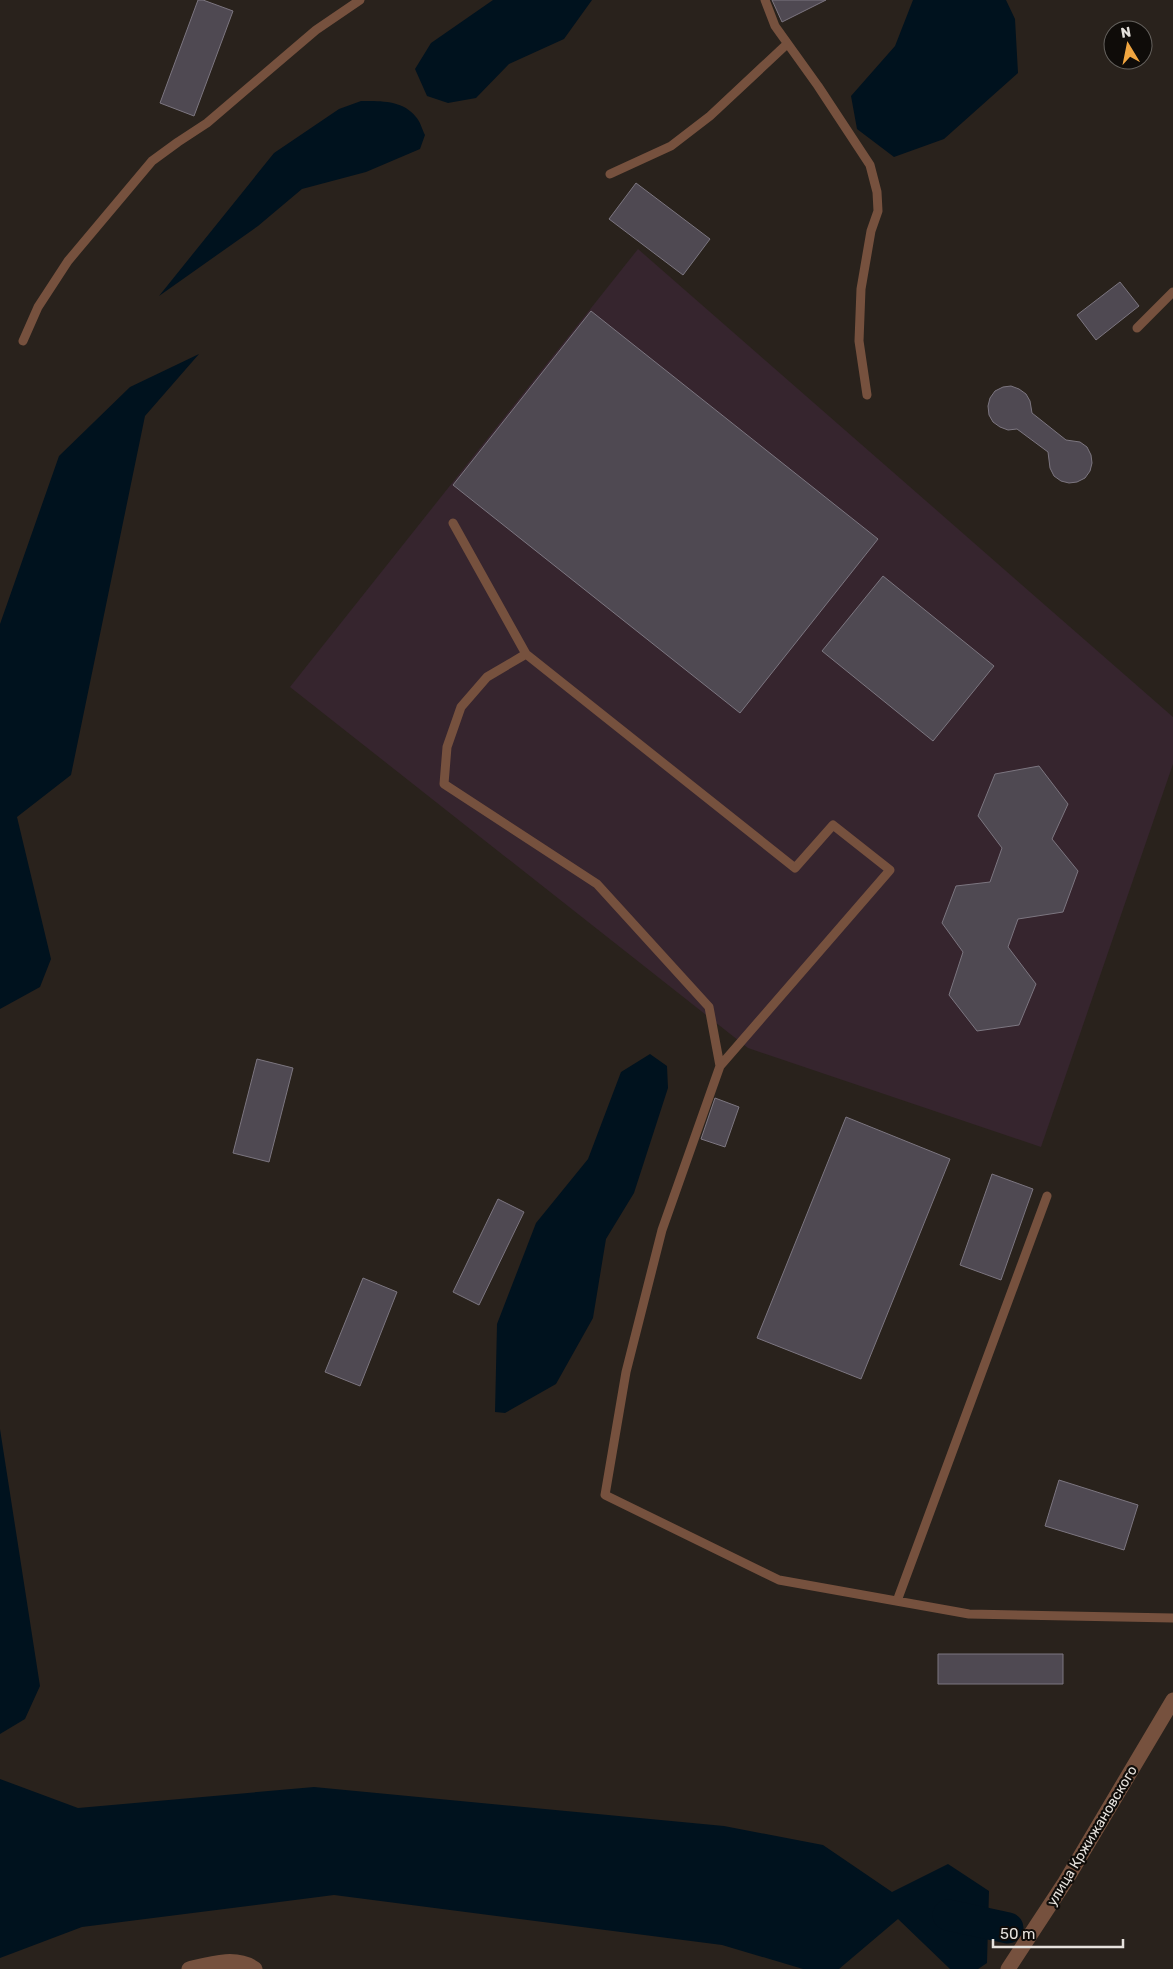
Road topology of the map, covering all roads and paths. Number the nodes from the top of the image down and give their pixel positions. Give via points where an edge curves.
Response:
1 (360, 0) edge
2 (764, 0) edge
3 (787, 44) junction
4 (610, 174) dead end
5 (1173, 292) edge
6 (1137, 328) dead end
7 (23, 341) dead end
8 (867, 395) dead end
9 (453, 522) dead end
10 (526, 654) junction
11 (720, 1066) junction
12 (1048, 1196) dead end
13 (897, 1601) junction
14 (1173, 1618) edge
15 (1173, 1700) edge
16 (189, 1969) edge
17 (255, 1969) edge
18 (1008, 1969) edge

1 - 7 lane via 316,30 207,123 152,162 68,261 38,307
2 - 3 lane
3 - 4 lane via 710,116 671,146
3 - 8 lane via 870,165 877,192 878,211 871,231 862,289 859,341
5 - 6 lane
9 - 10 lane
10 - 11 lane via 488,678 461,707 447,747 444,784 597,884 709,1007
10 - 11 lane via 795,868 833,825 890,870
11 - 13 lane via 662,1230 626,1372 605,1495 779,1580
12 - 13 lane
13 - 14 lane via 969,1614
15 - 18 street, улица Кржижановского via 1065,1882
16 - 17 street via 238,1961

